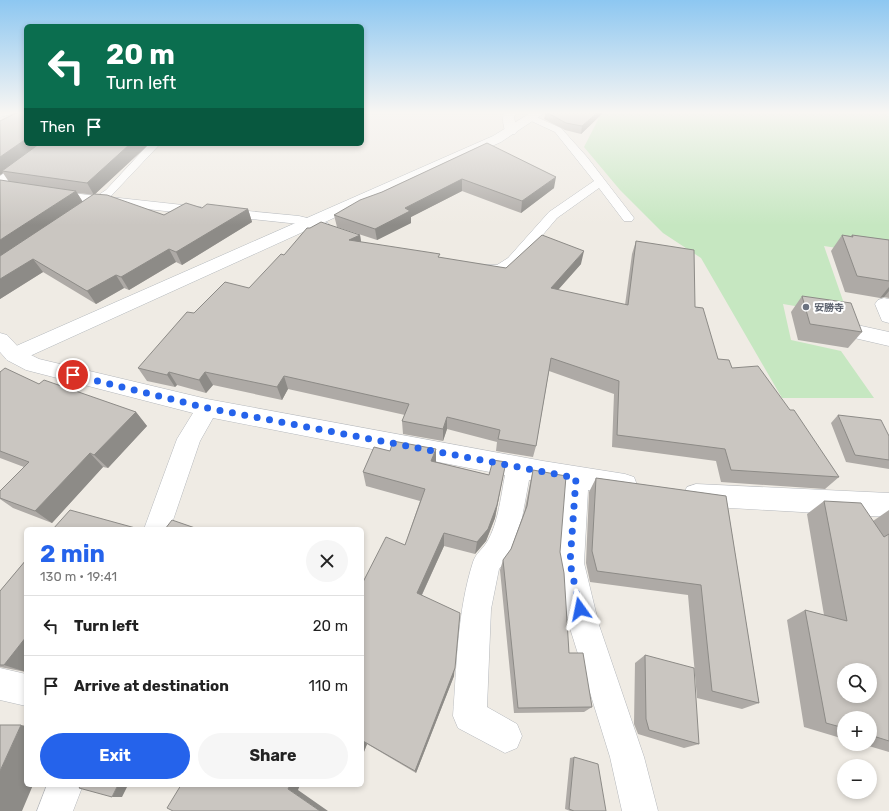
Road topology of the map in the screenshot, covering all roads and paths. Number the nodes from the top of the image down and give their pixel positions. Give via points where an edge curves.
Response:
1 (46, 150) edge
2 (150, 150) edge
3 (470, 150) edge
4 (574, 150) edge
5 (601, 182) junction
6 (0, 183) edge
7 (0, 187) edge
8 (15, 190) edge
9 (45, 194) edge
10 (99, 201) junction
11 (80, 213) edge
12 (628, 218) dead end
13 (313, 223) junction
14 (336, 231) edge
15 (465, 265) edge
16 (857, 332) edge
17 (889, 338) edge
18 (0, 340) edge
19 (7, 358) edge
20 (207, 408) junction
21 (519, 467) junction
22 (576, 478) junction
23 (889, 505) edge
24 (158, 527) edge
25 (0, 684) edge
26 (24, 690) edge
27 (505, 736) dead end
28 (64, 787) edge
29 (55, 811) edge
30 (640, 811) edge

1 - 6 street
2 - 10 lane
3 - 13 street
4 - 5 lane
5 - 12 lane
5 - 15 lane via 553,215 513,261 499,269
7 - 8 lane
9 - 10 lane
10 - 11 lane
10 - 13 lane
13 - 14 lane
13 - 19 street
16 - 17 street
18 - 19 street
19 - 20 street
20 - 21 street
20 - 24 street via 189,439
21 - 22 street
21 - 27 street via 509,518 497,551 487,562 476,609 470,716
22 - 23 street via 694,495
22 - 30 street via 570,563 584,625 627,757
25 - 26 street
28 - 29 street

